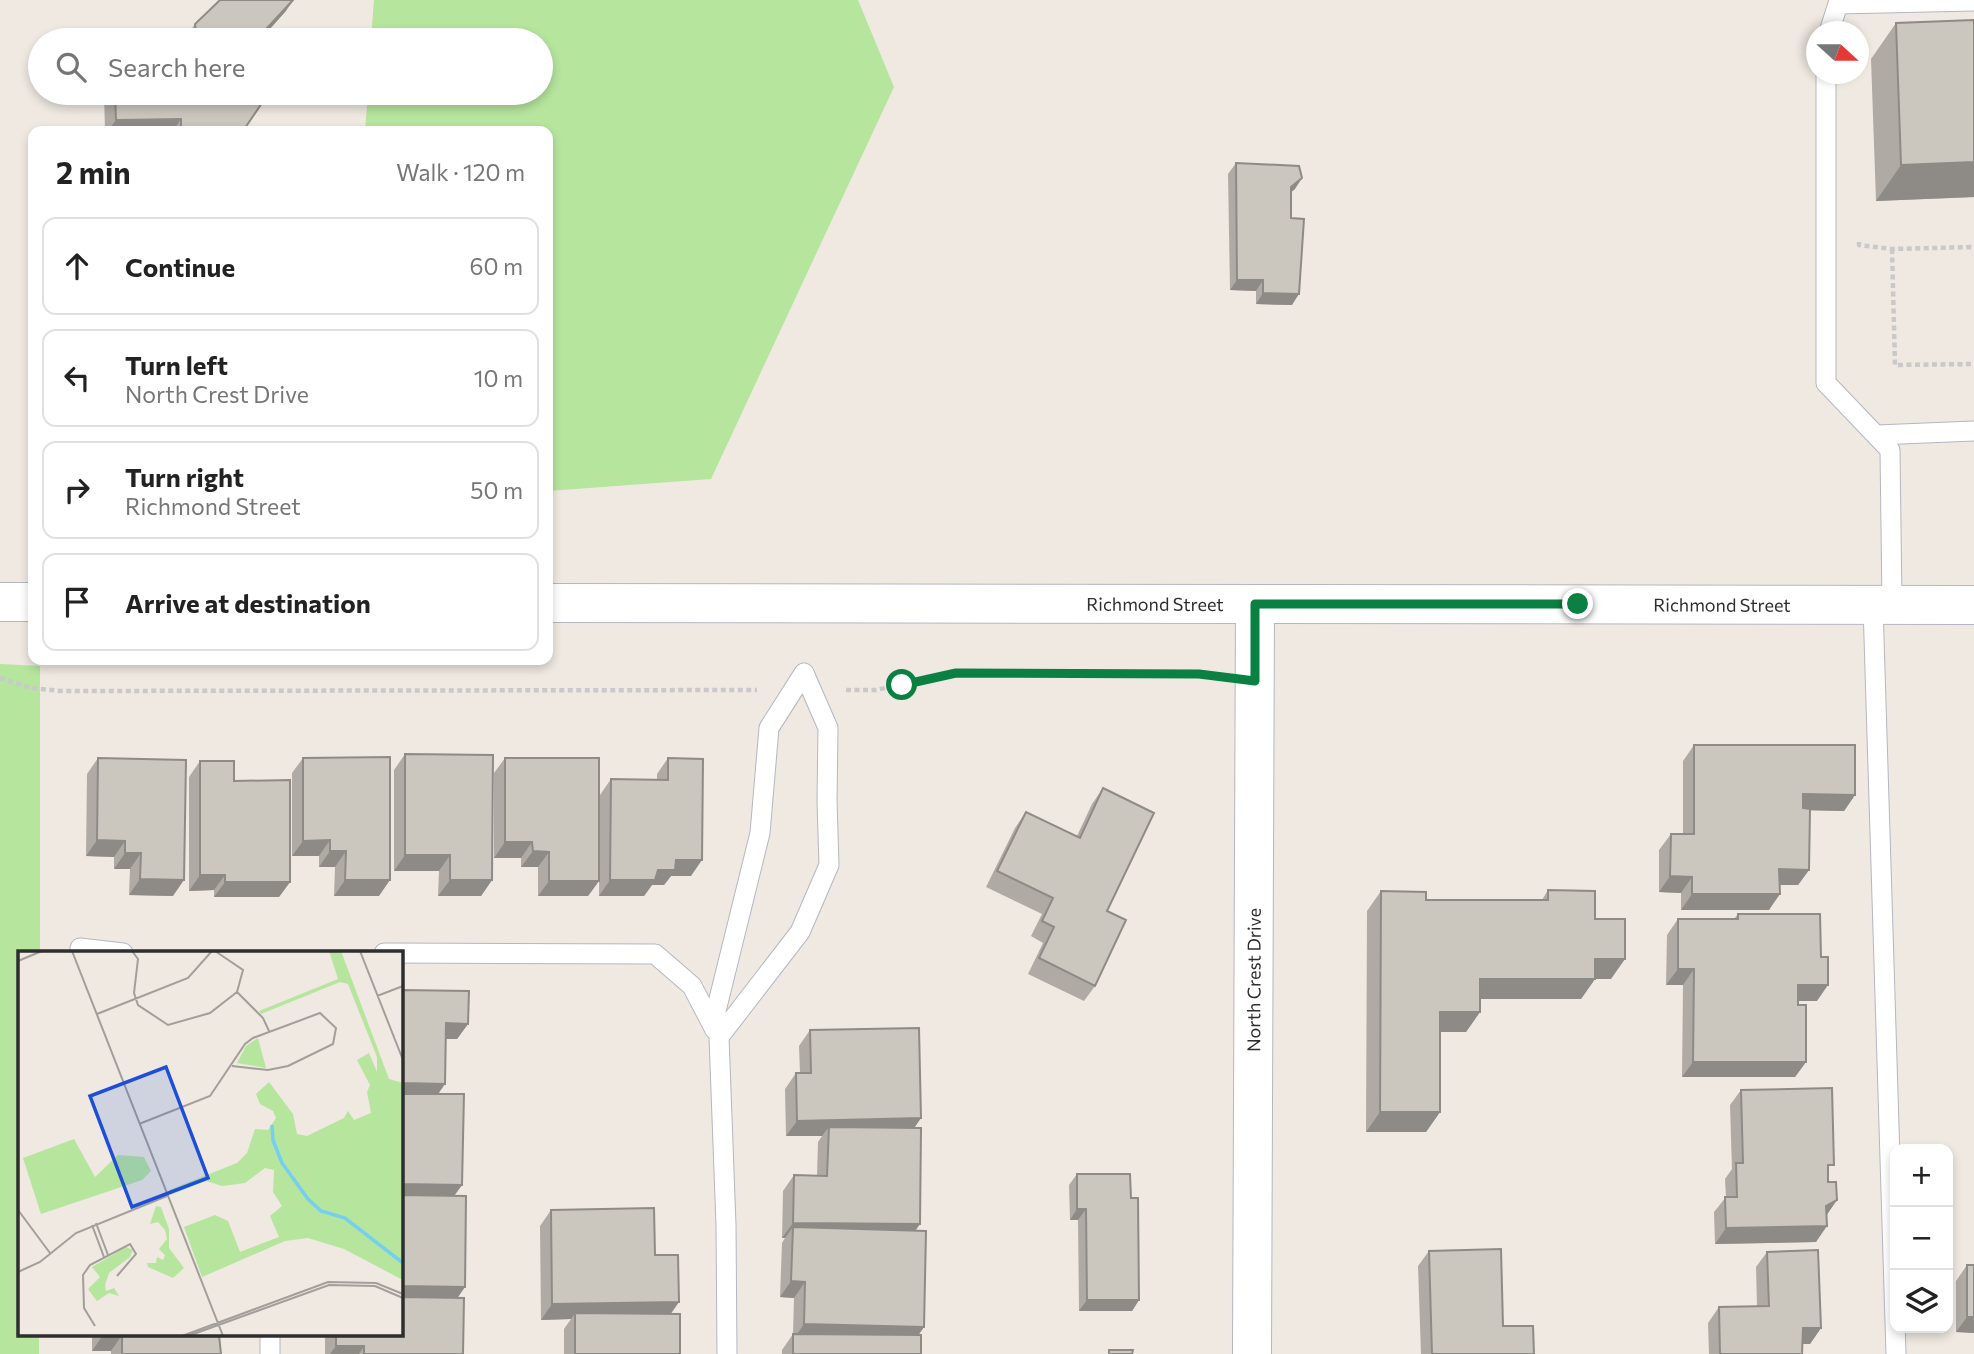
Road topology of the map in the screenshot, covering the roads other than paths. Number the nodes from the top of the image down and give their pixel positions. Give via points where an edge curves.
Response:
1 (1974, 1) edge
2 (1833, 21) edge
3 (1826, 84) edge
4 (1974, 431) edge
5 (1877, 435) junction
6 (0, 602) edge
7 (28, 602) edge
8 (553, 603) edge
9 (1255, 604) junction
10 (1882, 605) junction
11 (1974, 605) edge
12 (80, 948) dead end
13 (106, 951) edge
14 (402, 953) edge
15 (719, 1037) junction
16 (270, 1336) edge
17 (270, 1354) edge
18 (727, 1354) edge
19 (1252, 1354) edge
20 (1896, 1354) edge

1 - 2 lane via 1838,5
3 - 5 lane via 1826,383
4 - 5 lane
5 - 10 lane via 1890,450
6 - 7 main road
8 - 9 main road, Richmond Street
9 - 10 main road, Richmond Street
9 - 19 main road, North Crest Drive
10 - 11 main road, Richmond Street
10 - 20 lane
12 - 13 lane
14 - 15 lane via 655,954 692,986
15 - 15 lane via 716,1011 760,833 769,727 802,690 828,728 829,864 800,932
15 - 18 lane
16 - 17 lane

